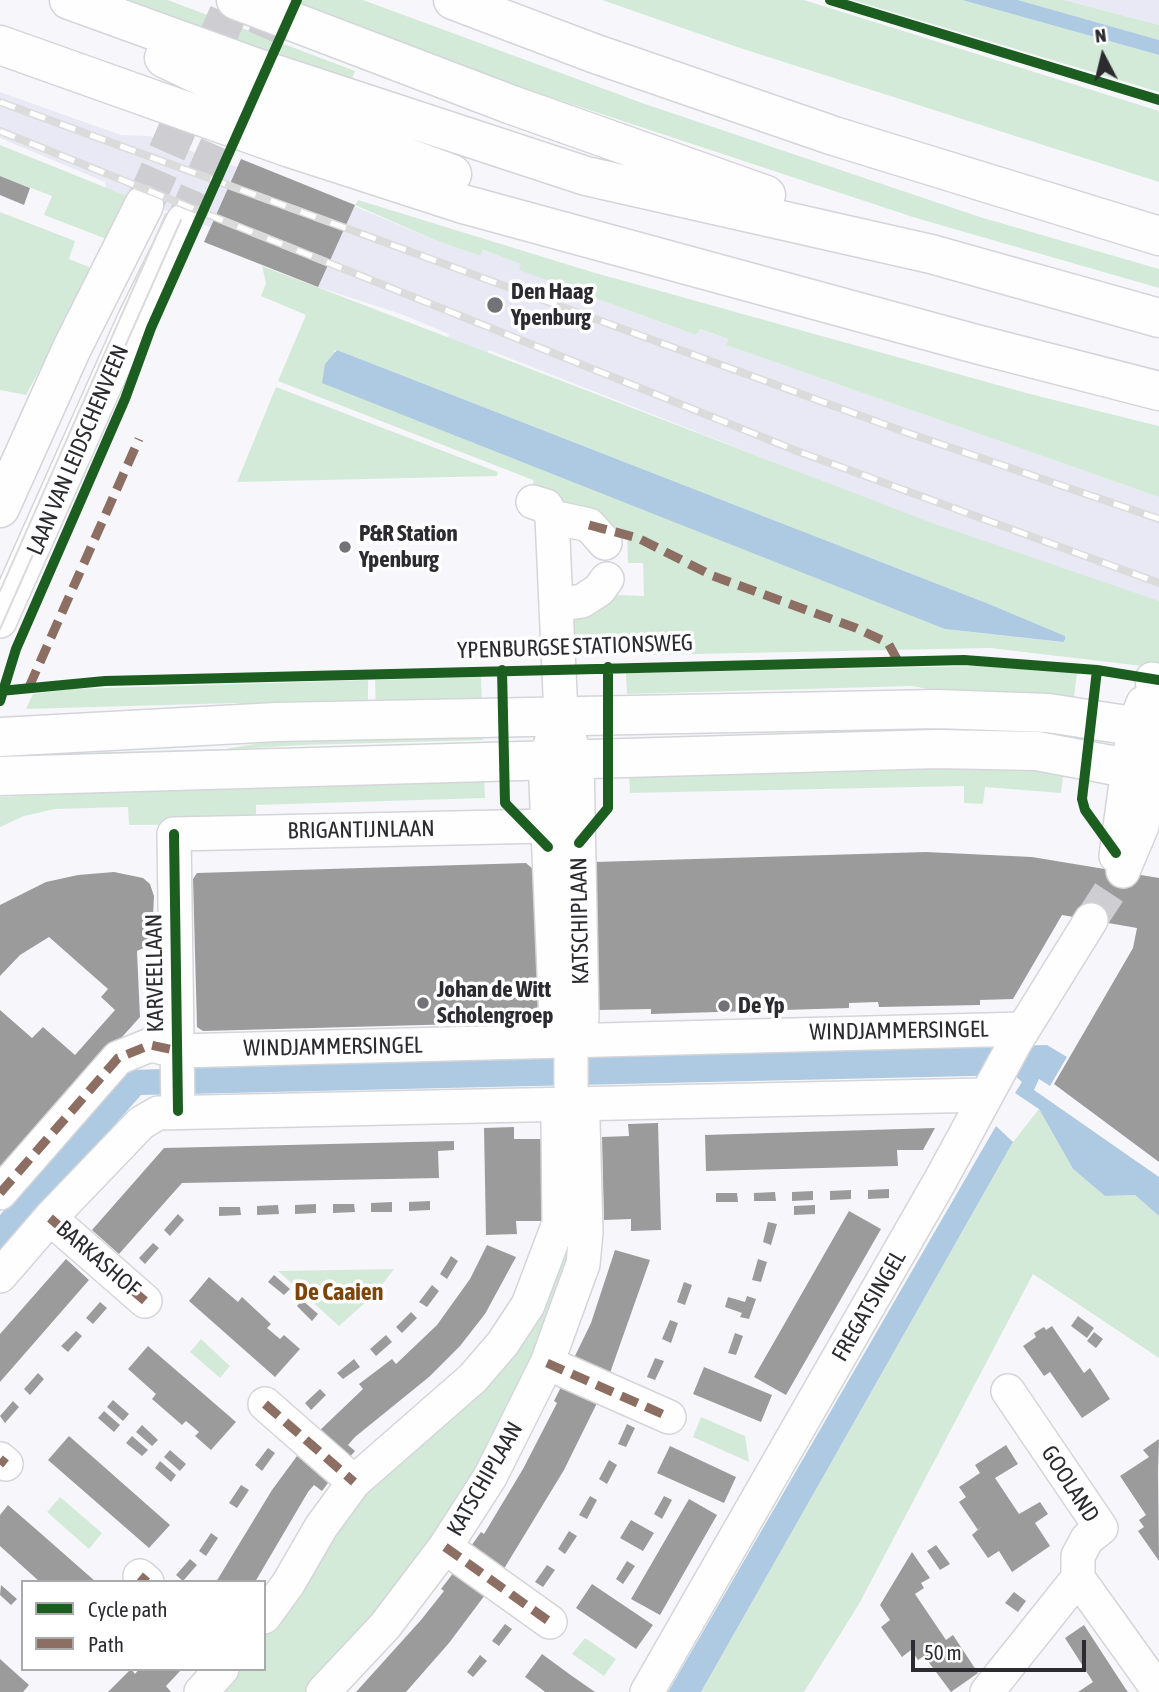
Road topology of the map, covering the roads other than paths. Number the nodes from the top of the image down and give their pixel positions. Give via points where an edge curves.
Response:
1 (44, 0) edge
2 (69, 0) edge
3 (236, 0) edge
4 (453, 0) edge
5 (0, 45) edge
6 (164, 213) junction
7 (1159, 236) edge
8 (931, 254) junction
9 (744, 278) junction
10 (1159, 318) edge
11 (1159, 391) edge
12 (0, 508) edge
13 (605, 543) dead end
14 (607, 579) dead end
15 (0, 598) edge
16 (557, 605) junction
17 (0, 621) edge
18 (561, 716) junction
19 (1146, 728) edge
20 (0, 737) edge
21 (561, 759) junction
22 (1146, 771) edge
23 (0, 776) edge
24 (547, 826) junction
25 (1128, 829) edge
26 (174, 834) joint
27 (1119, 870) tunnel mouth
28 (1091, 919) tunnel mouth
29 (1020, 1035) junction
30 (571, 1072) junction
31 (178, 1081) junction
32 (991, 1087) junction
33 (0, 1192) edge
34 (50, 1218) junction
35 (573, 1228) junction
36 (0, 1276) edge
37 (145, 1300) dead end
38 (547, 1363) junction
39 (1008, 1391) dead end
40 (265, 1404) dead end
41 (669, 1416) dead end
42 (354, 1482) junction
43 (445, 1548) junction
44 (1078, 1578) junction
45 (266, 1614) edge
46 (550, 1622) dead end
47 (220, 1671) edge
48 (1159, 1691) edge
49 (201, 1692) edge
50 (323, 1692) edge
51 (647, 1692) edge
52 (987, 1692) edge

1 - 9 main road via 248,98
2 - 8 main road via 276,75 586,176
3 - 8 main road via 500,101
4 - 7 main road via 834,136
5 - 9 main road via 463,204
6 - 12 main road, LAAN VAN LEIDSCHENVEEN via 72,348
6 - 15 street, LAAN VAN LEIDSCHENVEEN via 124,319
6 - 17 street, LAAN VAN LEIDSCHENVEEN via 134,320
8 - 10 main road
9 - 11 main road
13 - 16 street via 589,524 542,510
14 - 16 street via 582,601
16 - 18 street
18 - 19 main road via 937,709 1048,713
18 - 20 main road via 275,722
18 - 21 street
19 - 22 street
21 - 22 main road via 937,749 1037,751
21 - 23 main road
21 - 24 street, KATSCHIPLAAN
21 - 30 street, KATSCHIPLAAN via 582,1019
22 - 25 street
24 - 26 street, BRIGANTIJNLAAN
24 - 30 street, KATSCHIPLAAN via 556,1020
25 - 27 street
26 - 31 street, KARVEELLAAN
28 - 29 street, FREGATSINGEL
29 - 30 street, WINDJAMMERSINGEL
29 - 32 street, FREGATSINGEL
30 - 31 street, WINDJAMMERSINGEL
30 - 31 street, WINDJAMMERSINGEL
30 - 32 street, WINDJAMMERSINGEL
30 - 35 street, KATSCHIPLAAN via 558,1122
31 - 33 street, WINDJAMMERSINGEL via 150,1045 118,1058
31 - 34 street, WINDJAMMERSINGEL via 158,1113 141,1123
32 - 51 street, FREGATSINGEL
34 - 36 street, WINDJAMMERSINGEL
34 - 37 street, BARKASHOF
35 - 38 street, KATSCHIPLAAN via 583,1264
35 - 42 street, KATSCHIPLAAN via 503,1343 473,1378
38 - 41 street
38 - 43 street, KATSCHIPLAAN via 490,1477
39 - 44 street, GOOLAND via 1101,1528 1087,1539 1078,1556
40 - 42 street
42 - 45 street, KATSCHIPLAAN
43 - 46 street
43 - 50 street, KATSCHIPLAAN via 385,1626
44 - 48 street
44 - 52 street, GOOLAND
47 - 49 street

